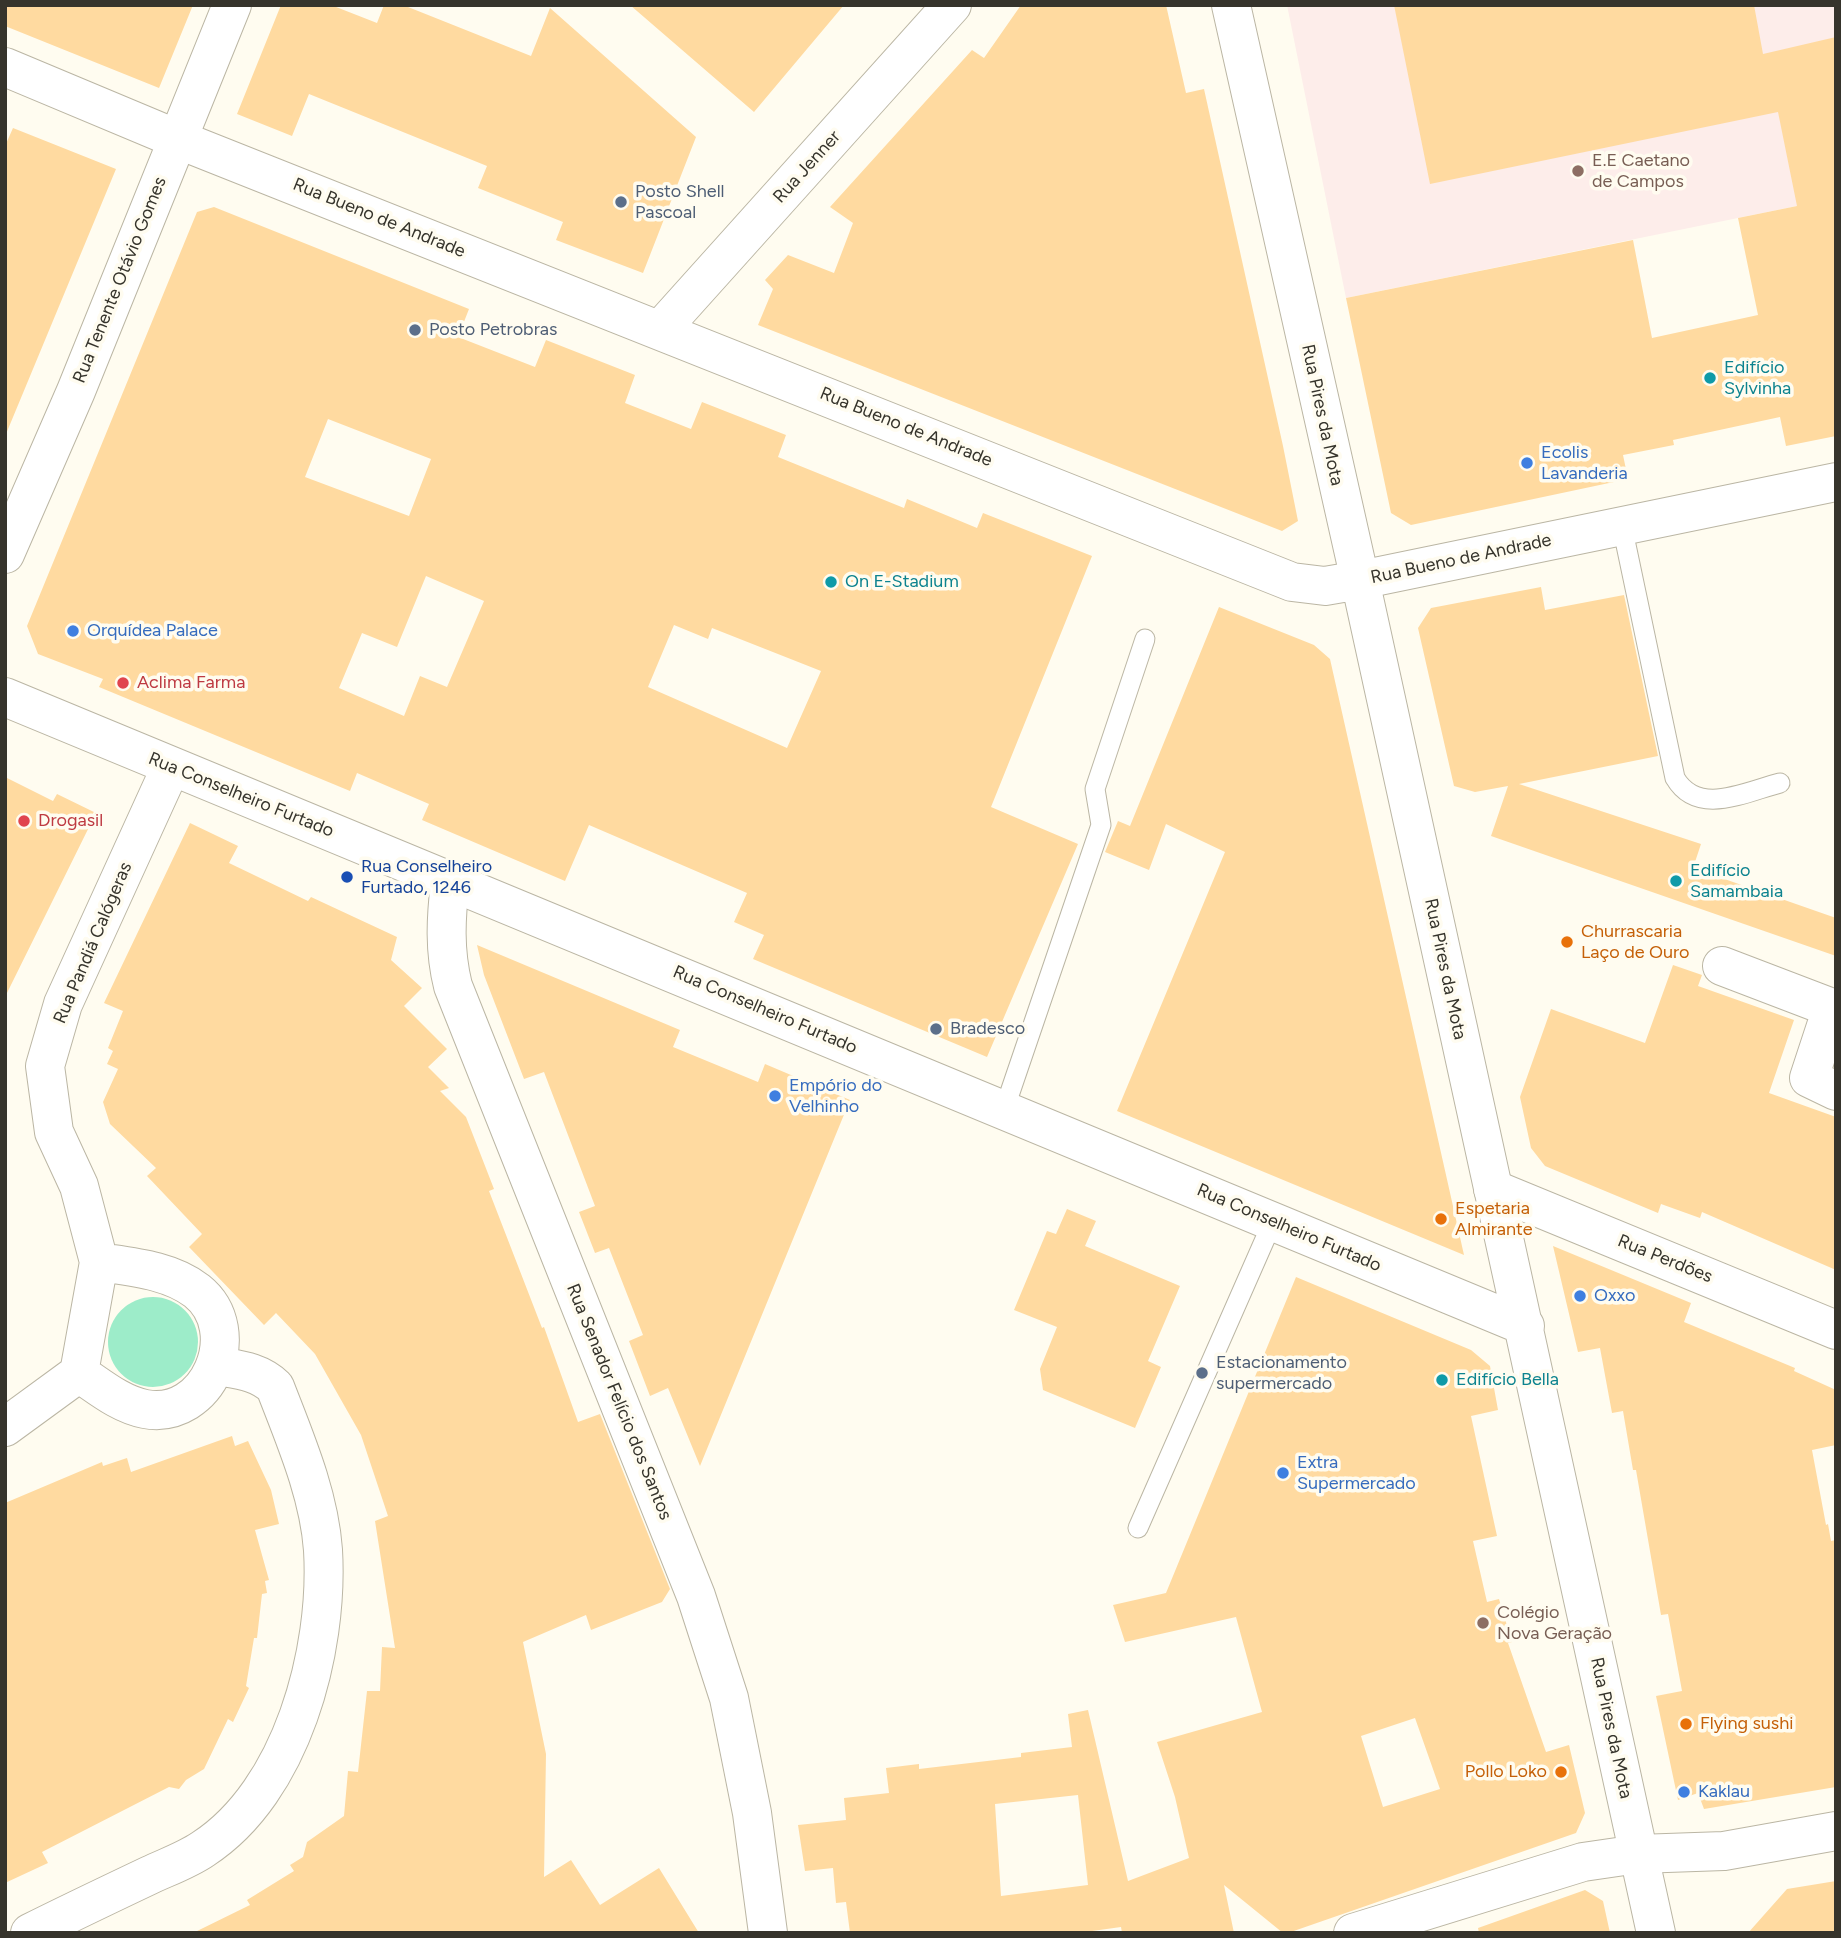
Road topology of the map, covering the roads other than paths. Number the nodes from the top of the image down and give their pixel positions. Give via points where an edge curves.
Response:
1 (232, 5) edge
2 (952, 5) edge
3 (1231, 5) edge
4 (5, 67) edge
5 (177, 139) junction
6 (661, 329) junction
7 (1836, 482) edge
8 (1622, 526) junction
9 (5, 554) edge
10 (1360, 580) junction
11 (1145, 639) dead end
12 (5, 697) edge
13 (171, 767) junction
14 (1780, 783) dead end
15 (450, 882) junction
16 (1723, 966) dead end
17 (1836, 1091) edge
18 (1004, 1110) junction
19 (1493, 1189) junction
20 (1273, 1221) junction
21 (99, 1262) junction
22 (1525, 1326) junction
23 (1836, 1330) edge
24 (216, 1366) junction
25 (79, 1373) junction
26 (5, 1427) edge
27 (1138, 1528) dead end
28 (1836, 1831) edge
29 (1638, 1854) junction
30 (30, 1933) edge
31 (768, 1933) edge
32 (1353, 1933) edge
33 (1656, 1933) edge

1 - 5 street, Rua Tenente Otávio Gomes
2 - 6 street, Rua Jenner
3 - 10 street, Rua Pires da Mota
4 - 5 street, Rua Bueno de Andrade
5 - 6 street, Rua Bueno de Andrade
5 - 9 street, Rua Tenente Otávio Gomes
6 - 10 street, Rua Bueno de Andrade via 1292,582 1325,586
7 - 8 street, Rua Bueno de Andrade
8 - 10 street, Rua Bueno de Andrade
8 - 14 lane via 1675,778 1682,790 1691,797 1713,801
10 - 19 street, Rua Pires da Mota
11 - 18 lane via 1095,789 1101,825
12 - 13 street, Rua Conselheiro Furtado
13 - 15 street, Rua Conselheiro Furtado
13 - 21 street, Rua Pandiá Calógeras via 62,1003 45,1066 54,1132 79,1186
15 - 18 street, Rua Conselheiro Furtado
15 - 31 street, Rua Senador Felício dos Santos via 445,933 453,986 696,1596 729,1698 752,1813
16 - 17 street via 1832,1008 1809,1078
18 - 20 street, Rua Conselheiro Furtado
19 - 22 street, Rua Pires da Mota
19 - 23 street, Rua Perdões
20 - 22 street, Rua Conselheiro Furtado
20 - 27 lane
21 - 24 street via 162,1274 198,1292 219,1326
21 - 25 street
22 - 29 street, Rua Pires da Mota
24 - 25 street via 206,1385 170,1409 126,1405
24 - 30 street via 251,1372 275,1387 306,1468 323,1549 322,1627 302,1704 276,1765 243,1815 202,1849
25 - 26 street
28 - 29 street via 1724,1852
29 - 32 street via 1583,1862
29 - 33 street, Rua Pires da Mota

